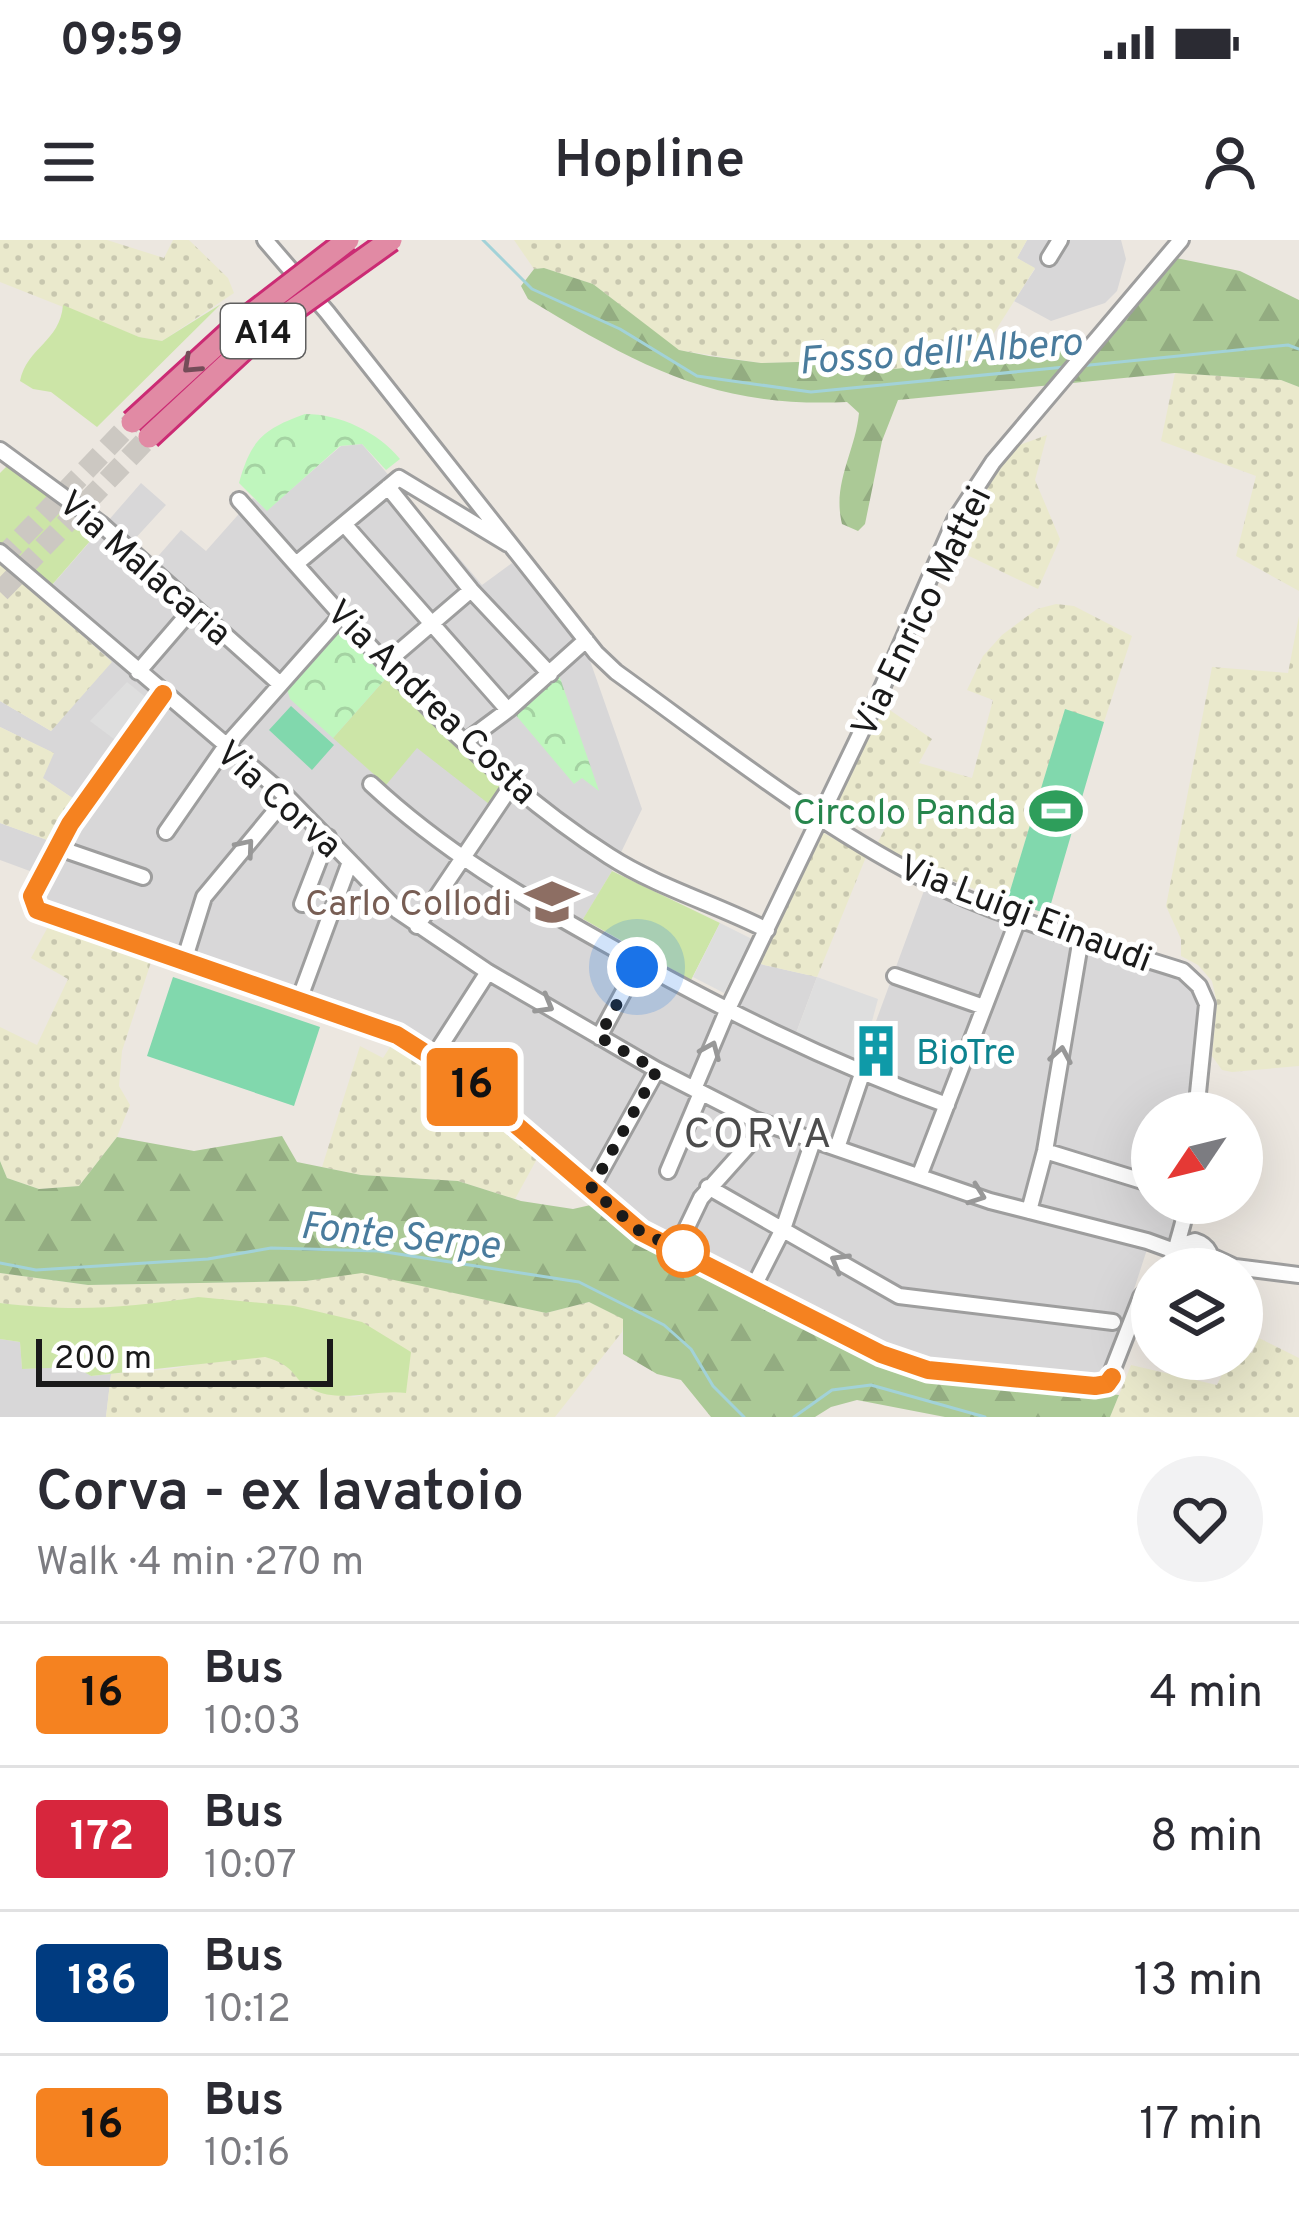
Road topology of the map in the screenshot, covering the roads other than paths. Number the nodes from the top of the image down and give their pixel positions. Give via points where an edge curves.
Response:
1 (266, 240) edge
2 (348, 240) edge
3 (391, 240) edge
4 (1060, 240) edge
5 (1180, 240) edge
6 (1049, 258) dead end
7 (3, 457) edge
8 (388, 487) junction
9 (239, 500) dead end
10 (344, 524) junction
11 (512, 547) junction
12 (0, 552) edge
13 (296, 563) junction
14 (471, 590) junction
15 (194, 607) junction
16 (341, 616) junction
17 (431, 624) junction
18 (586, 640) junction
19 (387, 662) junction
20 (138, 672) junction
21 (550, 674) junction
22 (280, 684) junction
23 (163, 694) junction
24 (508, 710) junction
25 (465, 742) junction
26 (225, 747) junction
27 (370, 784) dead end
28 (512, 784) junction
29 (287, 797) junction
30 (821, 819) junction
31 (166, 832) dead end
32 (328, 837) junction
33 (56, 847) junction
34 (461, 859) junction
35 (350, 862) junction
36 (143, 878) dead end
37 (302, 904) dead end
38 (1018, 917) junction
39 (417, 926) junction
40 (766, 930) junction
41 (1081, 938) junction
42 (184, 961) junction
43 (639, 963) junction
44 (488, 972) junction
45 (895, 976) dead end
46 (298, 1000) junction
47 (984, 1007) junction
48 (727, 1011) junction
49 (599, 1037) junction
50 (434, 1056) junction
51 (657, 1070) junction
52 (862, 1074) junction
53 (698, 1091) junction
54 (1198, 1092) edge
55 (947, 1105) junction
56 (755, 1120) junction
57 (775, 1128) junction
58 (752, 1141) junction
59 (813, 1141) junction
60 (837, 1148) junction
61 (1045, 1151) junction
62 (668, 1172) dead end
63 (920, 1174) junction
64 (1131, 1178) edge
65 (708, 1187) junction
66 (591, 1189) junction
67 (1029, 1211) junction
68 (783, 1229) junction
69 (1164, 1248) edge
70 (677, 1249) junction
71 (1263, 1271) edge
72 (1299, 1275) edge
73 (754, 1286) junction
74 (1131, 1305) edge
75 (1113, 1322) junction
76 (1131, 1328) edge
77 (1126, 1342) junction

1 - 11 street, Via Luigi Einaudi
2 -> 3 highway, A14, bridge via 224,337 140,429
4 - 6 street
5 - 30 street, Via Enrico Mattei via 993,462 955,520
7 - 15 street, Via Malacaria via 101,524
8 - 10 street, Via Andrea Costa
8 - 11 street, Via Luigi Einaudi via 399,478
8 - 14 street
9 - 13 street, Via Andrea Costa
10 - 13 street, Via Andrea Costa
10 - 17 street
11 - 18 street, Via Luigi Einaudi
12 - 20 street, Via Corva
13 - 16 street, Via Andrea Costa
14 - 17 street
14 - 21 street
15 - 20 street
15 - 22 street, Via Malacaria
16 - 19 street, Via Andrea Costa
16 - 22 street
17 - 19 street
17 - 24 street
18 - 21 street
18 - 30 street, Via Luigi Einaudi via 616,672
19 - 25 street, Via Andrea Costa
20 - 23 street, Via Corva
21 - 24 street
22 - 26 street
23 - 26 street, Via Corva
23 - 33 street
24 - 25 street
25 - 28 street, Via Andrea Costa
26 - 29 street, Via Corva
26 - 31 street
27 - 34 street
28 - 34 street
28 - 40 street, Via Andrea Costa via 611,858
29 - 32 street, Via Corva
42 -> 29 street via 204,897
30 - 38 street, Via Luigi Einaudi via 929,881
30 - 40 street, Via Enrico Mattei
32 - 35 street, Via Corva
32 - 37 street
33 - 36 street
33 - 42 street via 33,907
34 - 39 street
34 - 43 street
35 - 39 street, Via Corva
35 - 46 street
38 - 41 street, Via Luigi Einaudi
38 - 47 street
39 - 44 street, Via Corva
40 - 48 street, Via Enrico Mattei
41 - 54 street, Via Luigi Einaudi via 1183,971 1199,986 1207,1004
61 -> 41 street
42 - 46 street
43 - 48 street
43 - 49 street
44 -> 49 street, Via Corva
44 - 50 street
45 - 47 street
46 - 50 street
47 - 55 street
48 - 52 street
53 -> 48 street, Via Enrico Mattei
49 - 51 street, Via Corva
50 - 66 street
51 - 53 street, Via Corva
51 - 66 street
52 - 55 street
52 - 60 street
53 - 56 street, Via Corva
53 - 62 street, Via Enrico Mattei
55 - 63 street
56 - 57 street, Via Corva
56 - 58 street
57 - 58 street
57 - 59 street, Via Corva
58 - 65 street
59 - 60 street, Via Corva
59 - 68 street
60 - 63 street, Via Corva
61 - 64 street
61 - 67 street
63 -> 67 street, Via Corva
65 - 68 street
65 - 70 street
66 - 70 street via 641,1232
67 - 69 street, Via Corva
68 - 73 street
75 -> 68 street via 899,1296
70 - 73 street
71 - 72 street
73 - 77 street via 881,1354 928,1370 1095,1386 1112,1377
74 - 75 street
75 - 77 street
76 - 77 street

